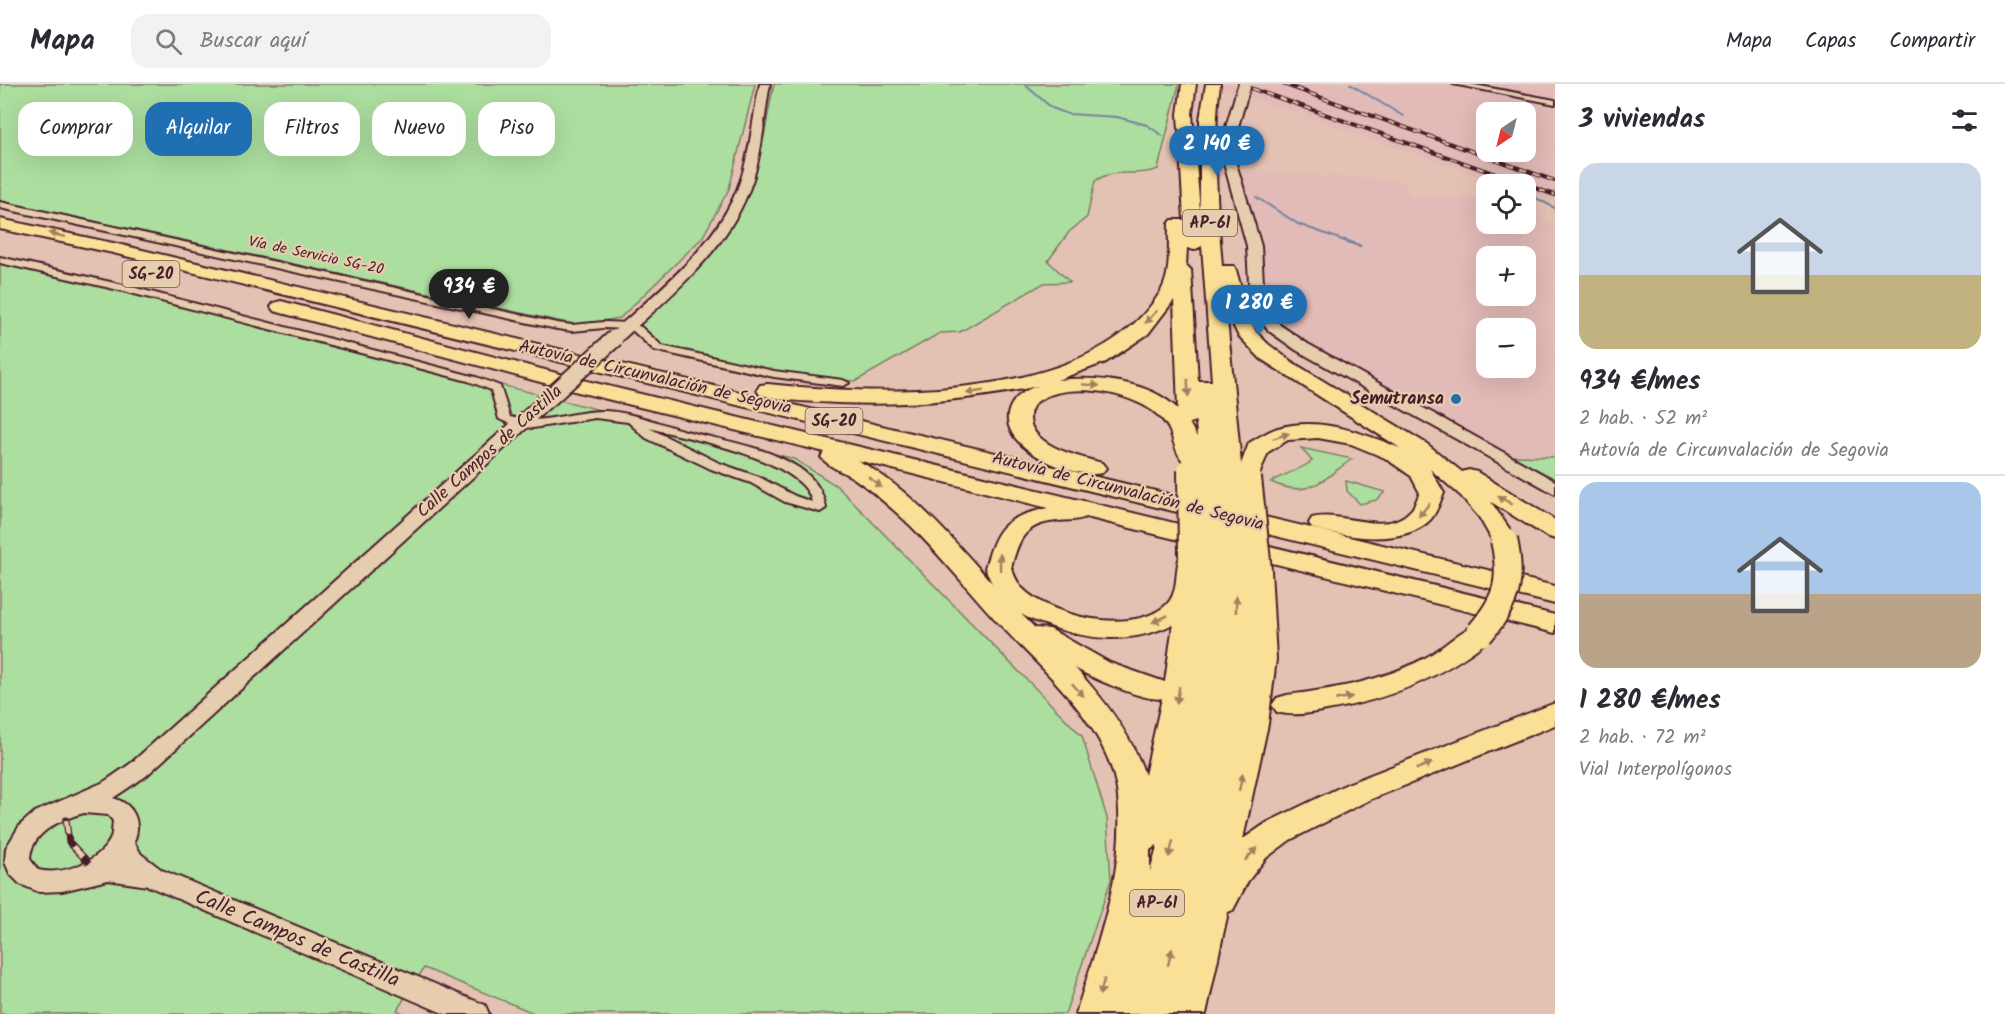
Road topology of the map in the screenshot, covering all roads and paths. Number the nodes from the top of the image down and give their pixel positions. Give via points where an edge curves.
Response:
1 (765, 84) edge
2 (1189, 84) edge
3 (1458, 84) edge
4 (1213, 85) edge
5 (1243, 90) edge
6 (1555, 102) edge
7 (1185, 114) junction
8 (1208, 119) junction
9 (0, 205) edge
10 (0, 224) edge
11 (1178, 224) junction
12 (0, 239) edge
13 (113, 248) junction
14 (0, 260) edge
15 (1227, 270) junction
16 (225, 292) junction
17 (628, 326) junction
18 (1260, 348) junction
19 (621, 360) junction
20 (843, 383) dead end
21 (707, 416) junction
22 (632, 420) junction
23 (520, 425) junction
24 (1214, 470) junction
25 (1132, 480) junction
26 (1555, 488) edge
27 (1314, 522) junction
28 (1144, 524) junction
29 (1555, 531) edge
30 (951, 556) junction
31 (1219, 565) junction
32 (1555, 579) edge
33 (1555, 595) edge
34 (1555, 608) edge
35 (1555, 624) edge
36 (1156, 690) dead end
37 (1287, 705) dead end
38 (1555, 713) edge
39 (138, 770) junction
40 (77, 804) junction
41 (119, 811) junction
42 (121, 843) junction
43 (77, 876) junction
44 (153, 876) junction
45 (1130, 890) junction
46 (1210, 921) junction
47 (476, 1014) edge
48 (1094, 1014) edge
49 (1126, 1014) edge
50 (1156, 1014) edge
51 (1188, 1014) edge

1 - 17 main road, Calle Campos de Castilla via 746,180 730,217 693,264
2 - 7 highway, AP-61
3 - 6 street
4 - 8 highway, AP-61
5 - 26 main road via 1232,127 1229,160 1254,246 1261,308 1269,322 1302,347
7 - 11 highway via 1178,156
7 - 24 highway, AP-61
8 - 15 highway
8 - 24 highway, AP-61
9 - 17 street, Vía de Servicio SG-20 via 556,326
13 -> 10 highway, Autovía de Circunvalación de Segovia / SG-20
11 -> 19 highway via 1175,279 1148,321 1123,343 1078,365 1011,385 926,398 837,398 755,388
11 -> 24 highway via 1185,319
12 - 16 highway, Autovía de Circunvalación de Segovia / SG-20
13 - 19 highway
13 - 33 highway, Autovía de Circunvalación de Segovia / SG-20
14 - 23 street via 472,379 496,388 505,419
15 - 18 highway via 1243,326
15 - 24 highway
16 - 21 highway
16 - 34 highway, Autovía de Circunvalación de Segovia / SG-20
17 - 20 street via 658,348 774,374
17 - 23 main road, Calle Campos de Castilla, bridge
29 -> 18 highway
37 -> 18 highway, bridge via 1346,698 1394,684 1445,660 1480,633 1498,612 1508,589 1510,567 1503,540 1483,505 1452,476
19 - 25 highway
21 - 28 highway
21 -> 30 highway via 804,446 856,468 885,490
22 - 22 street via 772,459 814,488 820,508 715,466 650,435
22 - 23 street via 591,414 559,422
23 - 39 main road, Calle Campos de Castilla
25 -> 24 highway via 1039,448 1020,430 1020,407 1032,396 1056,387 1091,385 1124,390 1146,398 1170,414
24 -> 27 highway via 1250,461 1264,443 1284,434 1323,431 1386,447 1418,468 1428,482 1431,492 1426,511 1405,525 1360,530
24 - 31 highway, bridge
24 - 31 highway, AP-61, bridge
25 - 27 highway
27 - 32 highway
31 -> 28 highway via 1162,620 1103,631 1045,616 1014,596 1002,578 998,566 1001,546 1019,525 1033,519 1081,513
28 - 35 highway
30 - 36 highway via 1049,642 1100,670
30 -> 45 highway via 1086,699 1117,744 1133,789 1137,820
31 -> 45 highway via 1190,620 1176,708
46 -> 31 highway via 1255,713 1262,659
31 -> 49 highway, AP-61 via 1203,712 1165,874
50 -> 31 highway, AP-61 via 1227,720 1235,642
46 -> 38 highway via 1236,872 1254,849 1279,831 1358,792
39 - 40 main road, Calle Campos de Castilla via 112,788
39 - 41 main road, Calle Campos de Castilla via 124,791
40 - 41 main road, Calle Campos de Castilla via 101,803
40 - 43 main road, Calle Campos de Castilla via 39,821 23,838 17,856 22,871 31,878 52,881
41 - 42 main road, Calle Campos de Castilla via 125,825
42 - 43 main road, Calle Campos de Castilla via 103,862
42 - 44 main road, Calle Campos de Castilla via 132,861
43 - 44 main road, Calle Campos de Castilla via 106,870
44 - 47 main road, Calle Campos de Castilla
45 -> 48 highway
46 - 51 highway

